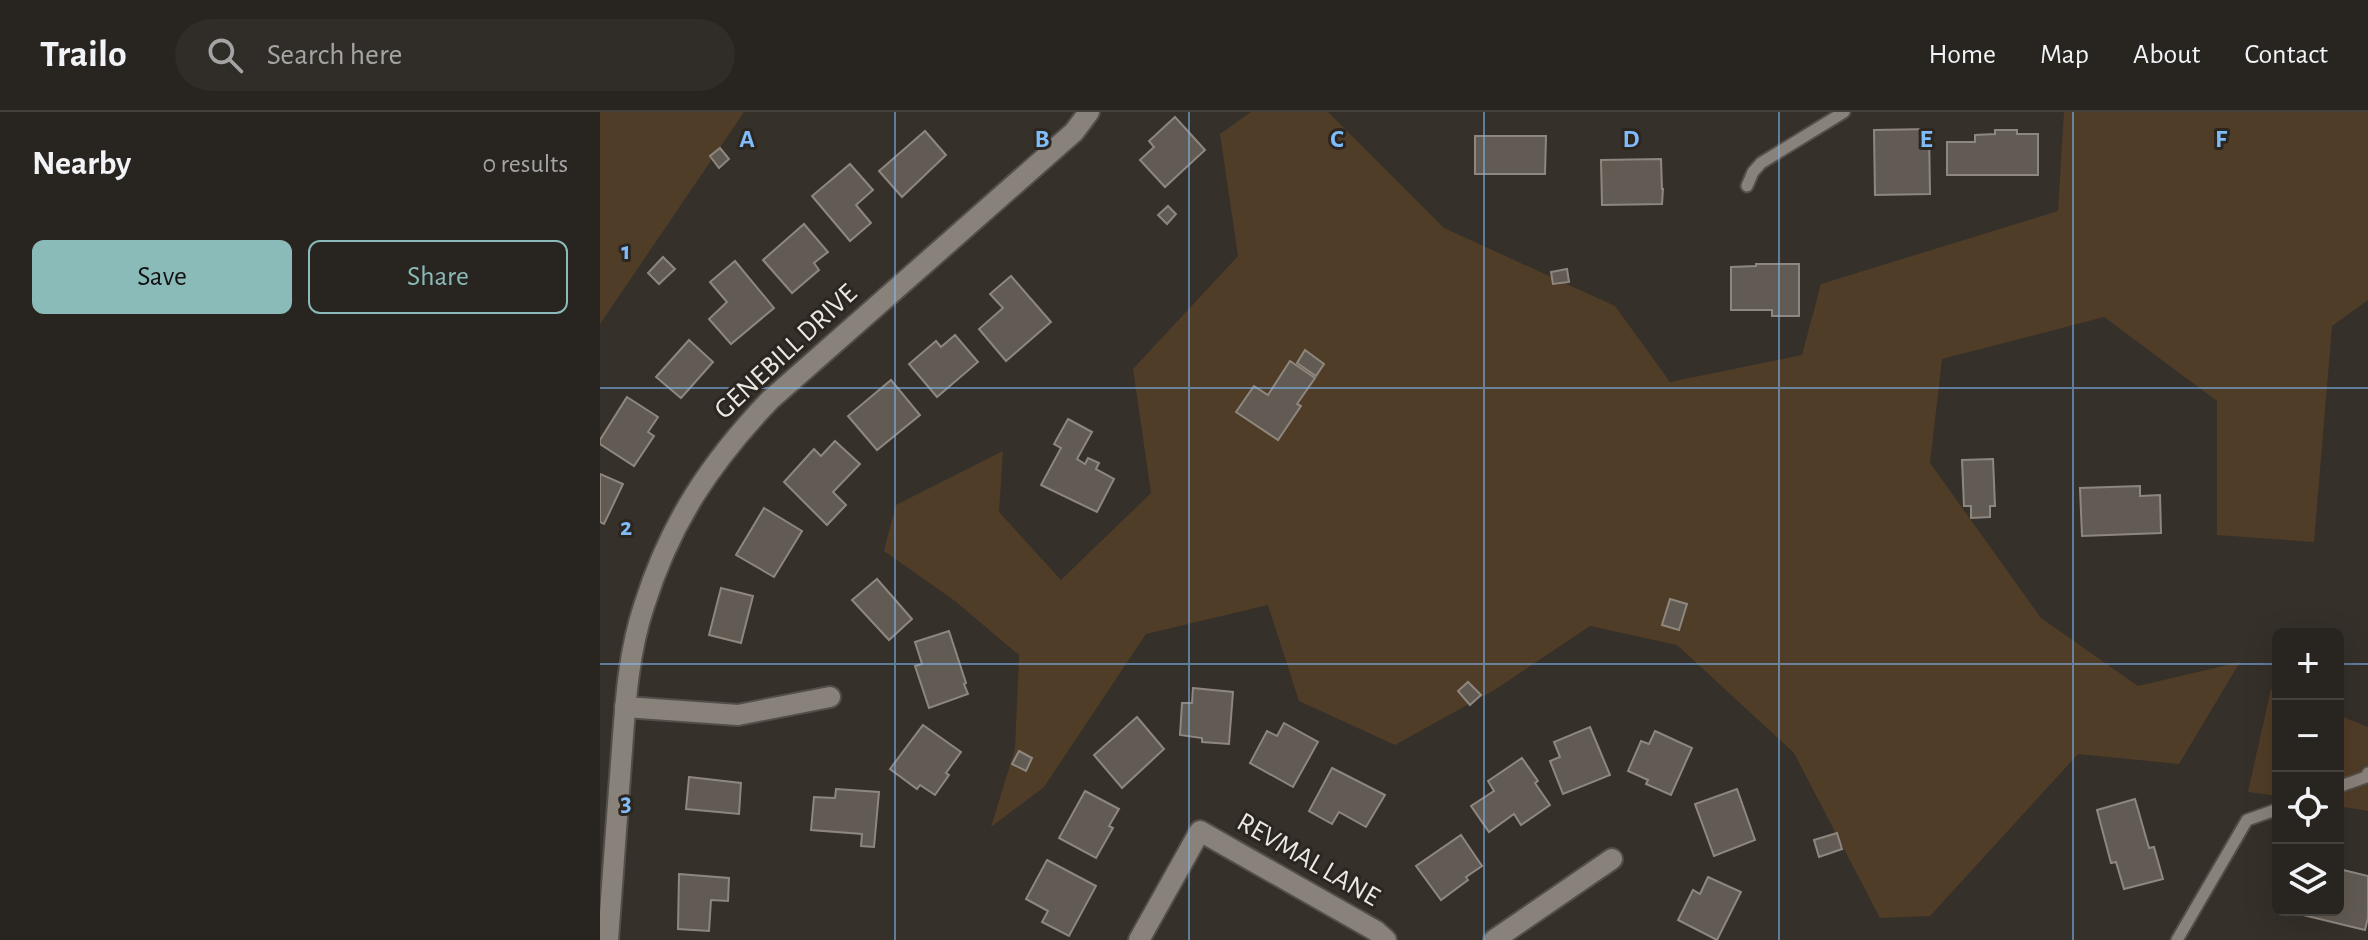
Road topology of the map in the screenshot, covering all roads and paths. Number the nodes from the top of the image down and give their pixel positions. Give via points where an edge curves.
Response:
1 (1089, 112) edge
2 (1844, 112) edge
3 (1747, 186) dead end
4 (830, 697) dead end
5 (625, 707) junction
6 (2368, 773) edge
7 (2344, 785) edge
8 (2272, 811) edge
9 (1612, 859) dead end
10 (608, 940) edge
11 (1139, 940) edge
12 (1386, 940) edge
13 (1494, 940) edge
14 (2177, 940) edge

1 - 5 street, GENEBILL DRIVE via 1074,132 770,400 736,436 706,475 659,563 642,609
2 - 3 lane via 1761,163
4 - 5 street via 738,715
5 - 10 street, GENEBILL DRIVE
6 - 7 lane
8 - 14 lane via 2247,820
9 - 13 street
11 - 12 street, REVMAL LANE via 1200,831

